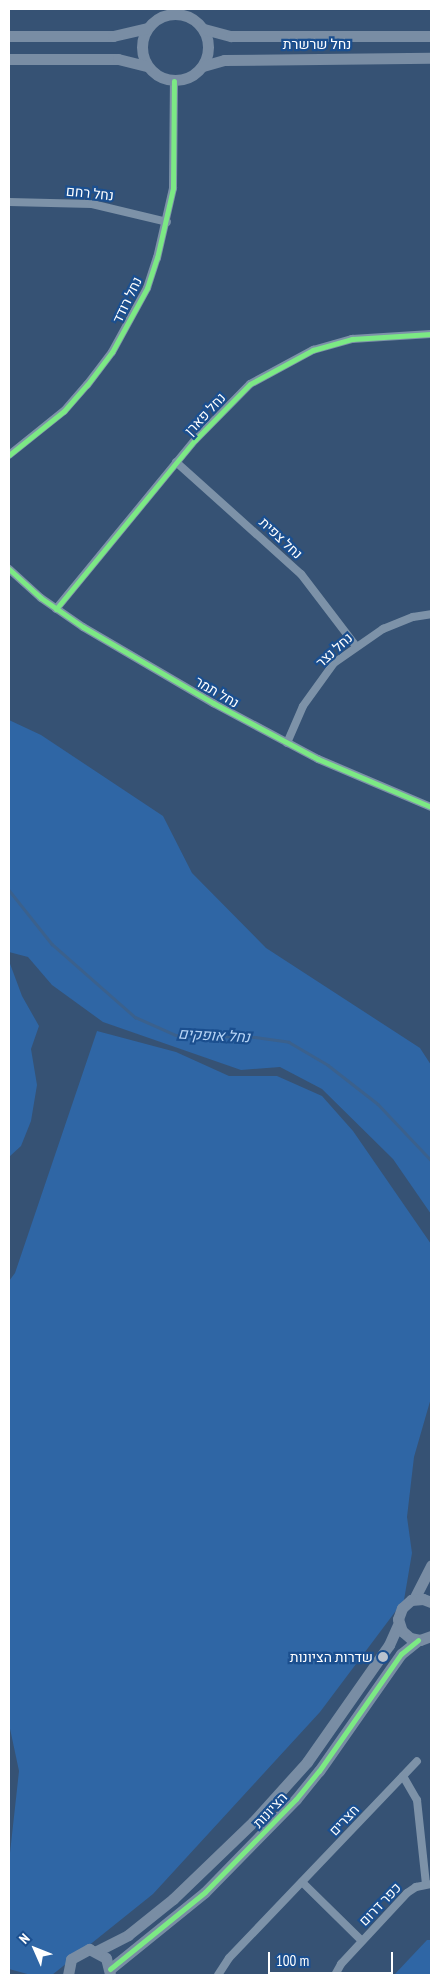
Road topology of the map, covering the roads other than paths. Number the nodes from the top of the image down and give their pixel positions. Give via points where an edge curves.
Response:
1 (175, 11) edge
2 (147, 28) junction
3 (204, 29) junction
4 (9, 36) edge
5 (431, 36) edge
6 (431, 58) edge
7 (9, 59) edge
8 (147, 66) junction
9 (203, 66) junction
10 (174, 81) junction
11 (9, 202) edge
12 (167, 222) junction
13 (431, 334) edge
14 (9, 454) edge
15 (176, 462) junction
16 (9, 569) edge
17 (56, 609) junction
18 (431, 614) edge
19 (355, 645) junction
20 (287, 743) junction
21 (431, 807) edge
22 (431, 1566) edge
23 (414, 1599) junction
24 (431, 1602) edge
25 (399, 1623) junction
26 (427, 1639) edge
27 (417, 1761) dead end
28 (403, 1776) junction
29 (302, 1882) junction
30 (429, 1884) edge
31 (362, 1941) junction
32 (97, 1950) junction
33 (68, 1971) edge
34 (110, 1972) edge
35 (59, 1975) edge
36 (218, 1975) edge
37 (334, 1975) edge

1 - 2 street
1 - 3 street
2 - 4 street via 113,36
2 - 8 street via 141,47
3 - 5 street, נחל שרשרת via 231,36
3 - 9 street via 209,48
6 - 9 street, נחל שרשרת via 224,60
7 - 8 street via 118,59
8 - 10 street via 164,79
9 - 10 street via 185,79
10 - 12 street, נחל רודד via 175,156
11 - 12 street, נחל רחם via 92,204
12 - 14 street, נחל רודד via 147,288 112,352 64,411
13 - 15 street, נחל פארן via 352,339 313,350 280,365 250,384 226,406
15 - 17 street, נחל פארן
15 - 19 street, נחל צפית via 301,574
16 - 17 street, נחל תמר
17 - 20 street, נחל תמר
18 - 19 street, נחל נצר via 413,617 383,629
19 - 20 street, נחל נצר via 317,684 303,706
20 - 21 street, נחל תמר
22 - 23 street, הציונות
23 - 24 street
23 - 25 street, הציונות via 402,1608
25 - 26 street via 407,1636
25 - 32 street, הציונות via 389,1645 307,1762 278,1795 173,1899 128,1935
26 - 34 street, הציונות via 401,1654 319,1771 290,1805 205,1892
27 - 28 street, חצרים
28 - 29 street, חצרים
28 - 30 street via 417,1800
29 - 31 street
29 - 36 street, חצרים via 229,1958
30 - 31 street, כפר דרום via 407,1893
31 - 37 street, כפר דרום
32 - 33 street, הציונות via 77,1953
32 - 34 street via 106,1958
33 - 35 street, הציונות

